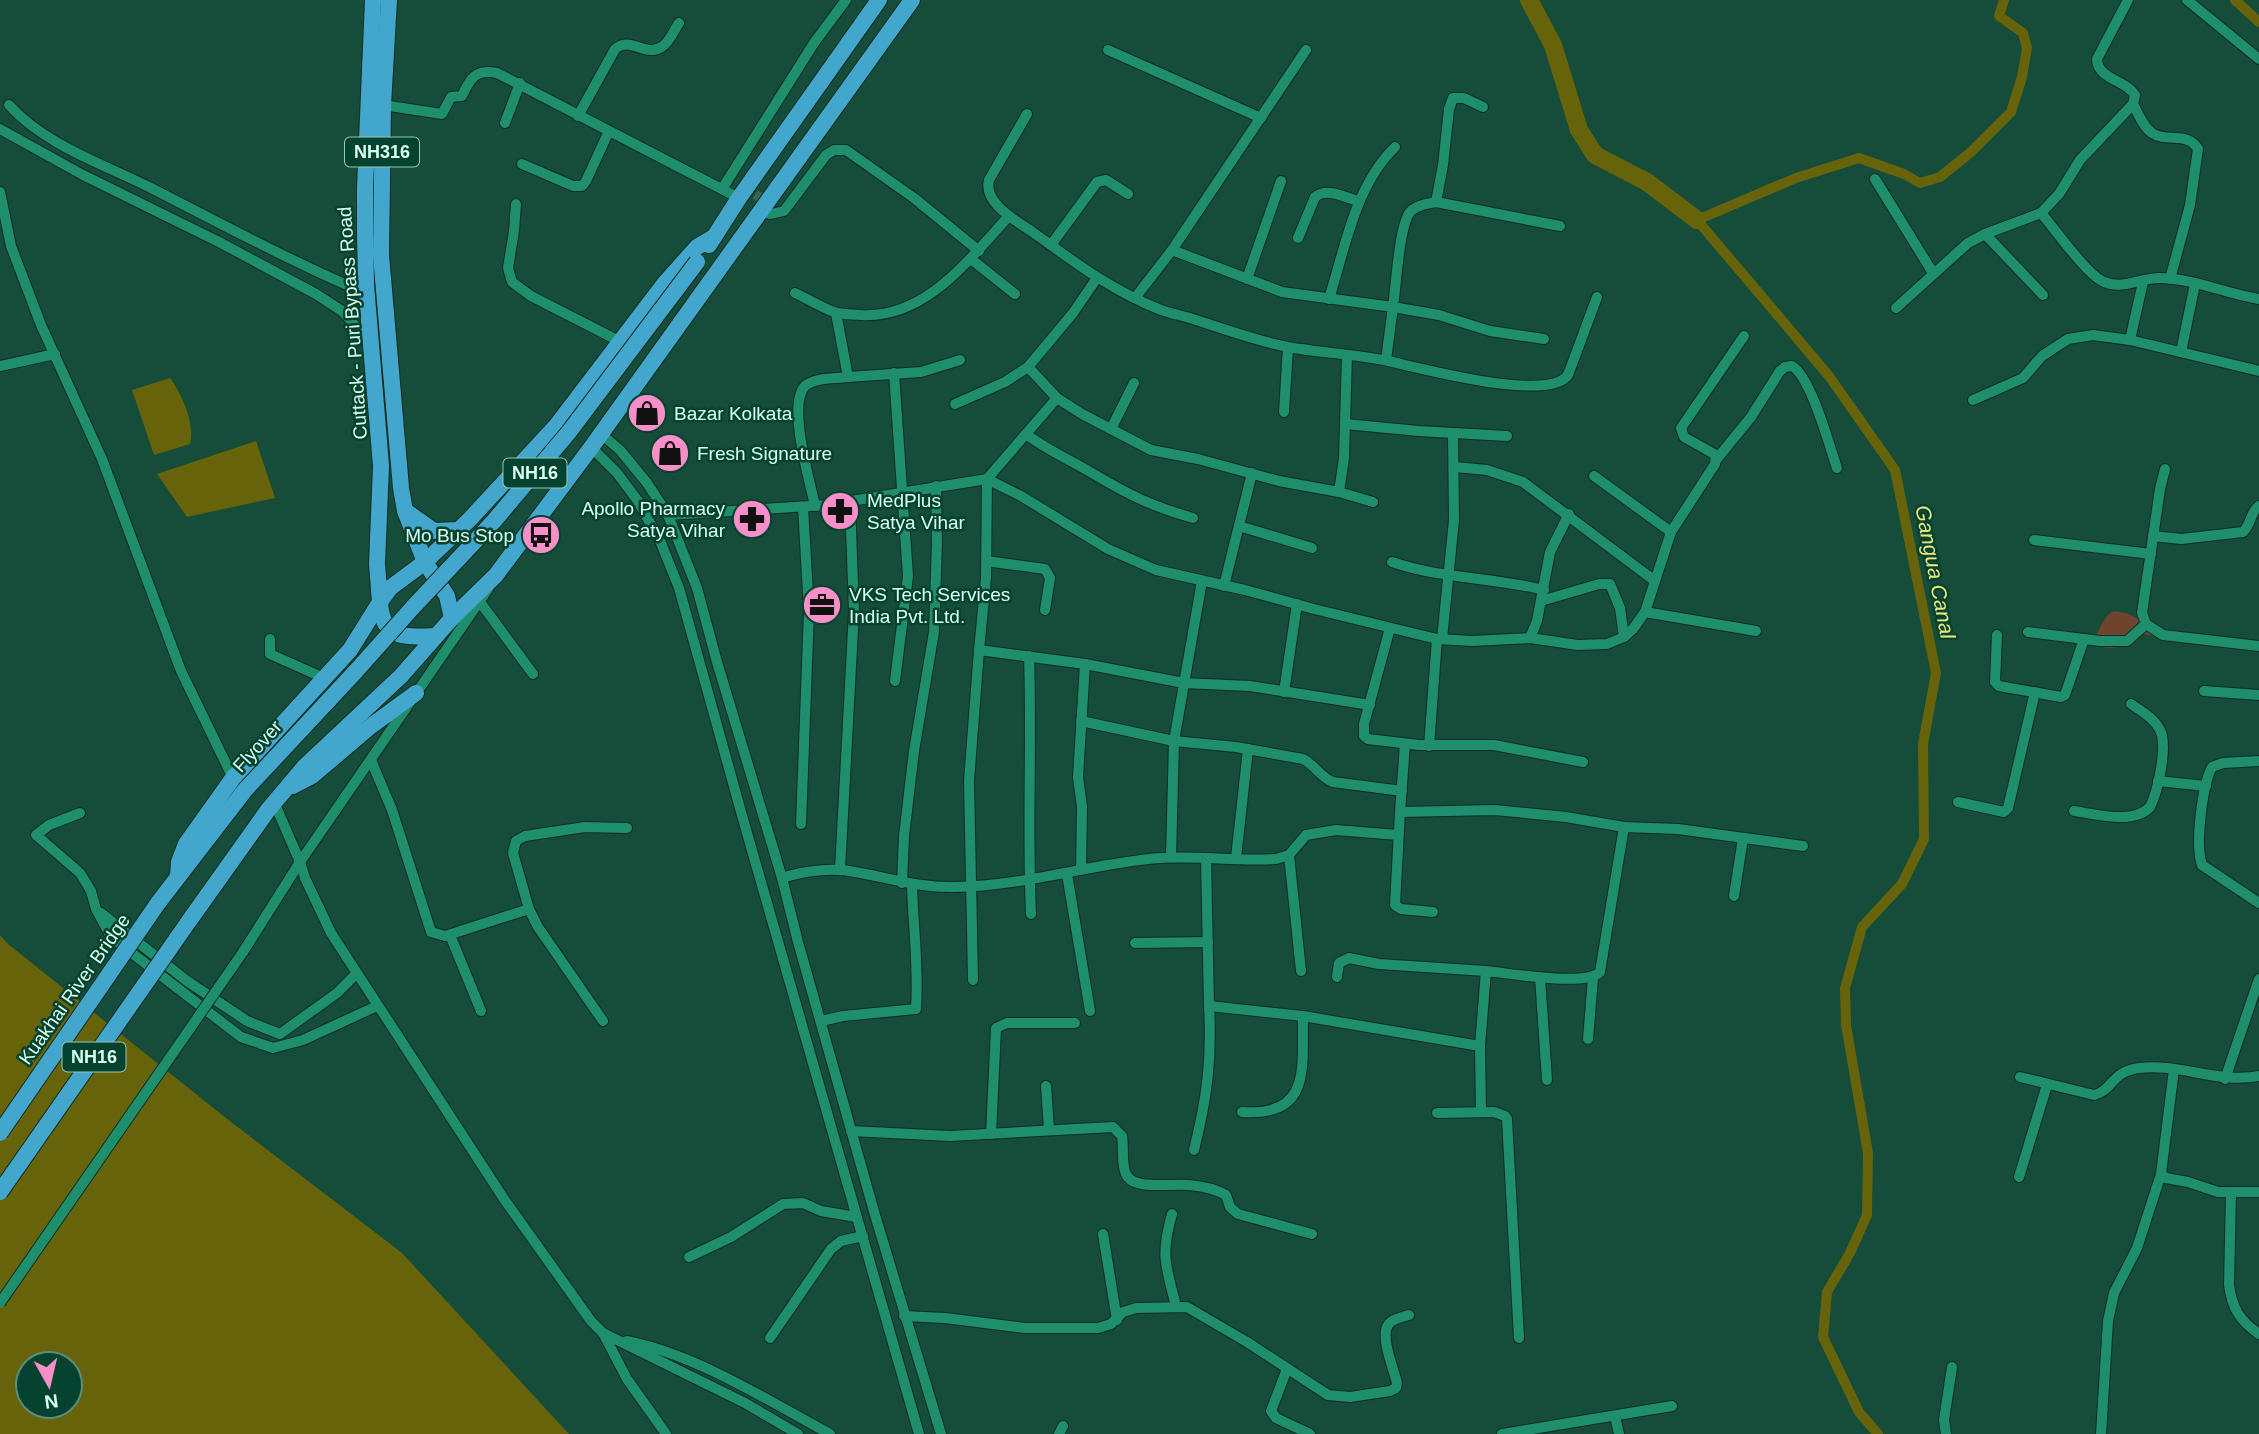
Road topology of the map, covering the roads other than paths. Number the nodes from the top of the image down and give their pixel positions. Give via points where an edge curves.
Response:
1 (373, 0) edge
2 (389, 0) edge
3 (846, 0) edge
4 (879, 0) edge
5 (912, 0) edge
6 (2128, 0) edge
7 (2187, 0) edge
8 (679, 23) dead end
9 (1108, 50) dead end
10 (1306, 50) dead end
11 (2259, 60) edge
12 (520, 83) junction
13 (2133, 104) junction
14 (9, 105) dead end
15 (383, 106) junction
16 (1483, 107) dead end
17 (1027, 114) dead end
18 (578, 116) junction
19 (1261, 118) junction
20 (505, 123) dead end
21 (0, 129) edge
22 (608, 131) junction
23 (1395, 147) dead end
24 (522, 164) dead end
25 (1875, 179) dead end
26 (1281, 181) dead end
27 (724, 186) junction
28 (0, 192) edge
29 (739, 192) junction
30 (1128, 194) dead end
31 (1358, 201) junction
32 (1436, 202) junction
33 (516, 204) dead end
34 (773, 209) junction
35 (2041, 213) junction
36 (1009, 216) junction
37 (1560, 226) dead end
38 (1985, 234) junction
39 (4, 235) edge
40 (714, 237) junction
41 (1298, 238) dead end
42 (1051, 245) junction
43 (1171, 250) junction
44 (975, 255) junction
45 (1933, 273) junction
46 (1097, 278) junction
47 (1247, 279) junction
48 (2171, 279) junction
49 (2143, 282) junction
50 (2195, 284) junction
51 (367, 289) junction
52 (795, 293) dead end
53 (1015, 294) dead end
54 (2043, 295) dead end
55 (1135, 298) junction
56 (1597, 298) dead end
57 (1329, 299) junction
58 (2259, 299) edge
59 (1393, 307) junction
60 (1896, 308) dead end
61 (836, 313) junction
62 (1744, 336) dead end
63 (1544, 339) dead end
64 (2130, 340) junction
65 (621, 342) junction
66 (371, 344) junction
67 (1288, 347) junction
68 (2181, 352) junction
69 (55, 354) junction
70 (1347, 355) junction
71 (960, 360) dead end
72 (1385, 360) junction
73 (0, 366) edge
74 (1028, 367) junction
75 (2259, 371) edge
76 (894, 373) junction
77 (848, 377) junction
78 (1134, 383) dead end
79 (1057, 398) junction
80 (1973, 400) dead end
81 (955, 404) dead end
82 (1284, 412) dead end
83 (1345, 424) junction
84 (1111, 429) junction
85 (1026, 434) junction
86 (1453, 434) junction
87 (1507, 436) dead end
88 (596, 440) junction
89 (1716, 460) junction
90 (1455, 467) junction
91 (1837, 468) dead end
92 (2165, 469) dead end
93 (1252, 473) junction
94 (1594, 475) dead end
95 (987, 479) junction
96 (936, 486) junction
97 (1339, 492) junction
98 (901, 493) junction
99 (850, 502) junction
100 (1373, 502) dead end
101 (815, 506) junction
102 (2259, 506) edge
103 (803, 507) junction
104 (405, 511) junction
105 (1569, 514) junction
106 (668, 515) junction
107 (1193, 518) dead end
108 (1239, 526) junction
109 (457, 530) junction
110 (1671, 532) junction
111 (2153, 536) junction
112 (2034, 540) dead end
113 (1312, 548) dead end
114 (2151, 554) junction
115 (986, 561) junction
116 (425, 562) junction
117 (1392, 562) dead end
118 (496, 575) junction
119 (378, 576) junction
120 (1449, 576) junction
121 (1202, 581) junction
122 (1655, 582) junction
123 (1224, 586) junction
124 (1542, 595) junction
125 (380, 602) junction
126 (480, 602) junction
127 (1297, 604) junction
128 (1045, 610) dead end
129 (1645, 611) junction
130 (452, 618) junction
131 (2146, 624) junction
132 (365, 627) junction
133 (1390, 628) junction
134 (1756, 631) dead end
135 (2028, 632) dead end
136 (1997, 635) dead end
137 (436, 636) junction
138 (1624, 637) junction
139 (1530, 638) junction
140 (270, 639) dead end
141 (1440, 639) junction
142 (2084, 639) junction
143 (2259, 646) edge
144 (979, 650) junction
145 (1029, 656) junction
146 (1085, 664) junction
147 (533, 674) dead end
148 (324, 678) junction
149 (895, 681) dead end
150 (1184, 683) junction
151 (2204, 691) dead end
152 (1284, 692) junction
153 (2035, 692) junction
154 (416, 693) junction
155 (2259, 695) edge
156 (2131, 704) dead end
157 (1370, 705) junction
158 (1081, 721) junction
159 (1174, 741) junction
160 (1405, 744) junction
161 (1429, 746) junction
162 (1248, 749) junction
163 (371, 760) junction
164 (2259, 761) edge
165 (1583, 762) dead end
166 (233, 778) junction
167 (2158, 781) junction
168 (2206, 786) junction
169 (285, 789) junction
170 (1402, 791) junction
171 (274, 802) junction
172 (1958, 802) dead end
173 (2074, 811) dead end
174 (1400, 812) junction
175 (80, 813) dead end
176 (801, 824) dead end
177 (1624, 827) junction
178 (627, 828) dead end
179 (1398, 835) junction
180 (1743, 838) junction
181 (1803, 846) dead end
182 (1289, 855) junction
183 (1171, 857) junction
184 (1206, 858) junction
185 (1236, 858) junction
186 (300, 862) junction
187 (840, 870) junction
188 (1081, 870) junction
189 (1068, 874) junction
190 (178, 876) junction
191 (782, 878) junction
192 (1029, 880) junction
193 (907, 884) junction
194 (972, 887) junction
195 (1734, 896) dead end
196 (2259, 903) edge
197 (96, 909) junction
198 (530, 909) junction
199 (1433, 912) dead end
200 (1031, 914) dead end
201 (450, 935) junction
202 (1208, 942) junction
203 (1135, 943) dead end
204 (1301, 971) dead end
205 (1486, 971) junction
206 (356, 974) junction
207 (1337, 977) dead end
208 (1540, 977) junction
209 (1593, 978) junction
210 (2259, 979) edge
211 (973, 980) dead end
212 (377, 1006) junction
213 (1209, 1006) junction
214 (1090, 1011) dead end
215 (481, 1012) dead end
216 (1303, 1016) junction
217 (603, 1021) dead end
218 (821, 1021) junction
219 (1075, 1023) dead end
220 (1588, 1040) dead end
221 (1480, 1046) junction
222 (2174, 1069) junction
223 (2259, 1076) edge
224 (2020, 1077) dead end
225 (2225, 1079) junction
226 (1547, 1080) dead end
227 (2047, 1084) junction
228 (1046, 1086) dead end
229 (1242, 1112) dead end
230 (1481, 1112) junction
231 (1437, 1113) dead end
232 (1049, 1129) junction
233 (852, 1131) junction
234 (0, 1133) edge
235 (991, 1134) junction
236 (1194, 1150) dead end
237 (2161, 1174) junction
238 (2019, 1177) dead end
239 (866, 1183) junction
240 (849, 1187) junction
241 (0, 1192) edge
242 (2231, 1192) junction
243 (2259, 1192) edge
244 (1172, 1214) dead end
245 (856, 1217) junction
246 (1102, 1234) dead end
247 (1312, 1234) dead end
248 (863, 1236) junction
249 (689, 1257) dead end
250 (0, 1303) edge
251 (1177, 1306) junction
252 (1409, 1315) dead end
253 (904, 1316) junction
254 (1116, 1320) junction
255 (2259, 1334) edge
256 (608, 1335) junction
257 (770, 1338) dead end
258 (1519, 1338) dead end
259 (1952, 1367) dead end
260 (1287, 1369) junction
261 (1672, 1406) dead end
262 (1615, 1416) junction
263 (666, 1434) edge
264 (798, 1434) edge
265 (830, 1434) edge
266 (919, 1434) edge
267 (941, 1434) edge
268 (1310, 1434) edge
269 (1502, 1434) edge
270 (1619, 1434) edge
271 (1946, 1434) edge
272 (2101, 1434) edge

1 - 51 highway, Cuttack - Puri Bypass Road / NH316 via 365,188
2 - 15 highway, Cuttack - Puri Bypass Road / NH316
3 - 27 street
4 - 29 highway, NH16
5 - 34 highway, NH16
6 - 13 street via 2096,65 2132,89
7 - 11 street
8 - 18 street via 659,49 620,44
9 - 19 street
10 - 19 street
12 - 15 street via 497,73 477,73 463,96 451,97 442,114
12 - 18 street
12 - 20 street
13 - 35 street via 2090,149
13 - 48 street via 2150,132 2188,139 2198,149 2190,205
14 - 51 street via 28,124 63,145 253,241 347,285
15 - 104 highway, Cuttack - Puri Bypass Road / NH316 via 385,304
16 - 32 street via 1453,98
17 - 36 street via 987,185 991,199
18 - 22 street
19 - 43 street
21 - 66 street via 316,295 342,311
22 - 24 street via 582,186
22 - 27 street
23 - 31 street via 1381,160
25 - 45 street
26 - 47 street
27 - 29 street
28 - 39 street
29 - 40 highway, NH16
30 - 42 street via 1106,180 1097,182
31 - 41 street via 1318,193
31 - 57 street
32 - 37 street
32 - 59 street via 1417,206 1407,218
33 - 65 street via 508,268 512,282
34 - 44 street via 826,155 846,150 914,198
34 - 88 highway, NH16
35 - 38 street
35 - 49 street via 2098,278 2115,285
36 - 42 street
36 - 44 street
38 - 45 street
38 - 54 street
39 - 69 street
40 - 65 highway via 685,260
40 - 190 highway, Flyover / NH16, bridge via 569,432 494,521 245,790
42 - 46 street
43 - 47 street
43 - 55 street
44 - 53 street
44 - 61 street via 940,286 898,311
45 - 60 street
46 - 55 street
46 - 74 street
47 - 57 street via 1282,292
48 - 49 street
48 - 50 street
49 - 64 street
50 - 58 street
50 - 68 street
51 - 66 highway, Cuttack - Puri Bypass Road / NH316
52 - 61 street
55 - 67 street via 1250,339
56 - 72 street via 1568,375 1560,383 1490,382
57 - 59 street
59 - 63 street
59 - 72 street
61 - 77 street
62 - 89 street via 1681,428 1684,437 1712,452
64 - 68 street
64 - 80 street via 2085,335 2068,339 2042,356 2023,378
65 - 109 highway via 556,426
66 - 119 highway, Cuttack - Puri Bypass Road / NH316 via 382,466
67 - 70 street
67 - 82 street
68 - 75 street
69 - 73 street
69 - 166 street via 102,459 181,670
70 - 72 street
70 - 83 street
71 - 76 street via 920,372
74 - 79 street
74 - 81 street
76 - 77 street
76 - 98 street
77 - 101 street via 808,384 799,399 799,424
78 - 84 street
79 - 84 street
79 - 85 street
83 - 86 street
83 - 97 street
84 - 93 street via 1151,450
85 - 95 street
85 - 107 street via 1122,492
86 - 87 street
86 - 90 street
88 - 106 street via 620,450
88 - 118 highway, NH16
88 - 240 street via 638,501 679,587
89 - 91 street via 1780,371 1792,366 1811,394
89 - 110 street
90 - 105 street via 1487,470 1523,482
90 - 120 street
92 - 111 street
93 - 97 street
93 - 108 street
94 - 110 street
95 - 96 street
95 - 115 street
95 - 121 street via 1108,549 1156,570
96 - 98 street
96 - 193 street via 933,632 904,836
97 - 100 street
98 - 99 street
98 - 149 street via 908,589
99 - 101 street
99 - 187 street via 854,611
101 - 103 street
102 - 111 street via 2243,532 2181,539
103 - 106 street
103 - 176 street via 809,611
104 - 109 highway via 434,531
104 - 116 highway, Cuttack - Puri Bypass Road / NH316
105 - 122 street
105 - 124 street via 1550,552
106 - 191 street via 697,588
108 - 113 street
108 - 123 street
109 - 116 highway
110 - 122 street
111 - 114 street
112 - 114 street
114 - 131 street via 2142,613
115 - 128 street via 1045,569 1050,578
115 - 144 street
116 - 125 highway via 390,588
116 - 130 highway via 447,596
117 - 120 street
118 - 126 street
118 - 130 highway, NH16
119 - 125 highway, Cuttack - Puri Bypass Road / NH316
119 - 132 highway
120 - 124 street via 1508,583
120 - 141 street
121 - 123 street
121 - 150 street
122 - 129 street
123 - 127 street
124 - 138 street via 1610,584 1620,608
124 - 139 street
125 - 132 highway
125 - 137 highway via 382,620 394,634
126 - 147 street
126 - 154 street
127 - 133 street
127 - 152 street
129 - 134 street
129 - 138 street
130 - 137 highway, NH16
131 - 142 street via 2127,641
131 - 143 street via 2163,635
132 - 148 highway
133 - 141 street
133 - 157 street
135 - 142 street
136 - 153 street via 1995,682
137 - 169 highway, NH16
138 - 139 street via 1607,644 1578,645
139 - 141 street
140 - 148 street via 270,653
141 - 161 street
142 - 153 street via 2065,695
144 - 145 street
144 - 194 street via 969,781
145 - 146 street
145 - 192 street
146 - 150 street
146 - 158 street
148 - 166 highway
150 - 152 street
150 - 159 street
151 - 155 street
152 - 157 street
153 - 172 street via 2008,808 2004,812
154 - 163 street
154 - 169 highway via 312,776
156 - 167 street via 2160,730 2163,744
157 - 160 street via 1364,736
158 - 159 street
158 - 188 street
159 - 162 street
159 - 183 street
160 - 161 street
160 - 170 street
161 - 165 street via 1493,745
162 - 170 street via 1303,759 1333,782
162 - 185 street
163 - 186 street
163 - 201 street via 392,810 428,927 434,935
164 - 168 street via 2217,765 2209,772
166 - 190 highway via 186,844
167 - 168 street
167 - 173 street via 2150,807 2138,814 2120,817
168 - 196 street via 2197,847 2202,865
169 - 171 highway, NH16
170 - 174 street
171 - 186 street
171 - 241 highway, NH16, bridge
174 - 177 street via 1496,810
174 - 179 street
175 - 197 street via 36,835 79,873 92,891
177 - 180 street
177 - 209 street via 1602,968
178 - 198 street via 585,827 516,841 513,853
179 - 182 street via 1314,832
179 - 199 street via 1396,906
180 - 181 street
180 - 195 street
182 - 185 street
182 - 204 street
183 - 184 street
183 - 188 street
184 - 185 street
184 - 202 street
186 - 206 street via 331,933
186 - 250 street, bridge
187 - 191 street
187 - 193 street
188 - 189 street
189 - 192 street
189 - 214 street
190 - 234 highway, Kuakhai River Bridge / NH16, bridge
191 - 218 street
192 - 194 street
192 - 200 street
193 - 194 street
193 - 218 street via 919,975 916,1009
194 - 211 street
197 - 206 street via 187,981 247,1021 280,1034
197 - 212 street via 111,937 241,1037 273,1048 303,1040
198 - 201 street
198 - 217 street
201 - 215 street
202 - 203 street
202 - 213 street
205 - 207 street via 1406,967 1349,958 1339,963
205 - 208 street
205 - 221 street
206 - 212 street
208 - 209 street
208 - 226 street
209 - 220 street
210 - 225 street
212 - 256 street via 512,1211 591,1321
213 - 216 street
213 - 236 street via 1211,1059
216 - 221 street
216 - 229 street via 1302,1067 1294,1096 1272,1110
218 - 233 street
219 - 235 street via 998,1025
221 - 230 street
222 - 225 street
222 - 227 street via 2122,1072 2102,1093 2094,1095
222 - 237 street
223 - 225 street
224 - 227 street
227 - 238 street
228 - 232 street
230 - 231 street
230 - 258 street via 1501,1114 1509,1125
232 - 235 street
232 - 247 street via 1113,1127 1122,1136 1126,1177 1134,1182 1220,1192 1238,1213
233 - 235 street
233 - 239 street
237 - 242 street
237 - 272 street via 2137,1248 2114,1293 2105,1338
239 - 240 street
239 - 253 street
240 - 245 street
242 - 243 street
242 - 255 street via 2228,1285 2239,1318
244 - 251 street via 1164,1256
245 - 248 street
245 - 249 street via 803,1203 783,1204
246 - 254 street
248 - 257 street via 841,1241 831,1249
248 - 266 street
251 - 254 street via 1136,1308
251 - 260 street via 1195,1310
252 - 260 street via 1391,1322 1387,1329 1397,1383 1394,1390 1334,1396
253 - 254 street via 1039,1329 1098,1328
253 - 267 street
256 - 263 street via 627,1379
256 - 264 street
256 - 265 street via 660,1348
259 - 271 street
260 - 268 street via 1271,1411
261 - 262 street
262 - 269 street
262 - 270 street

